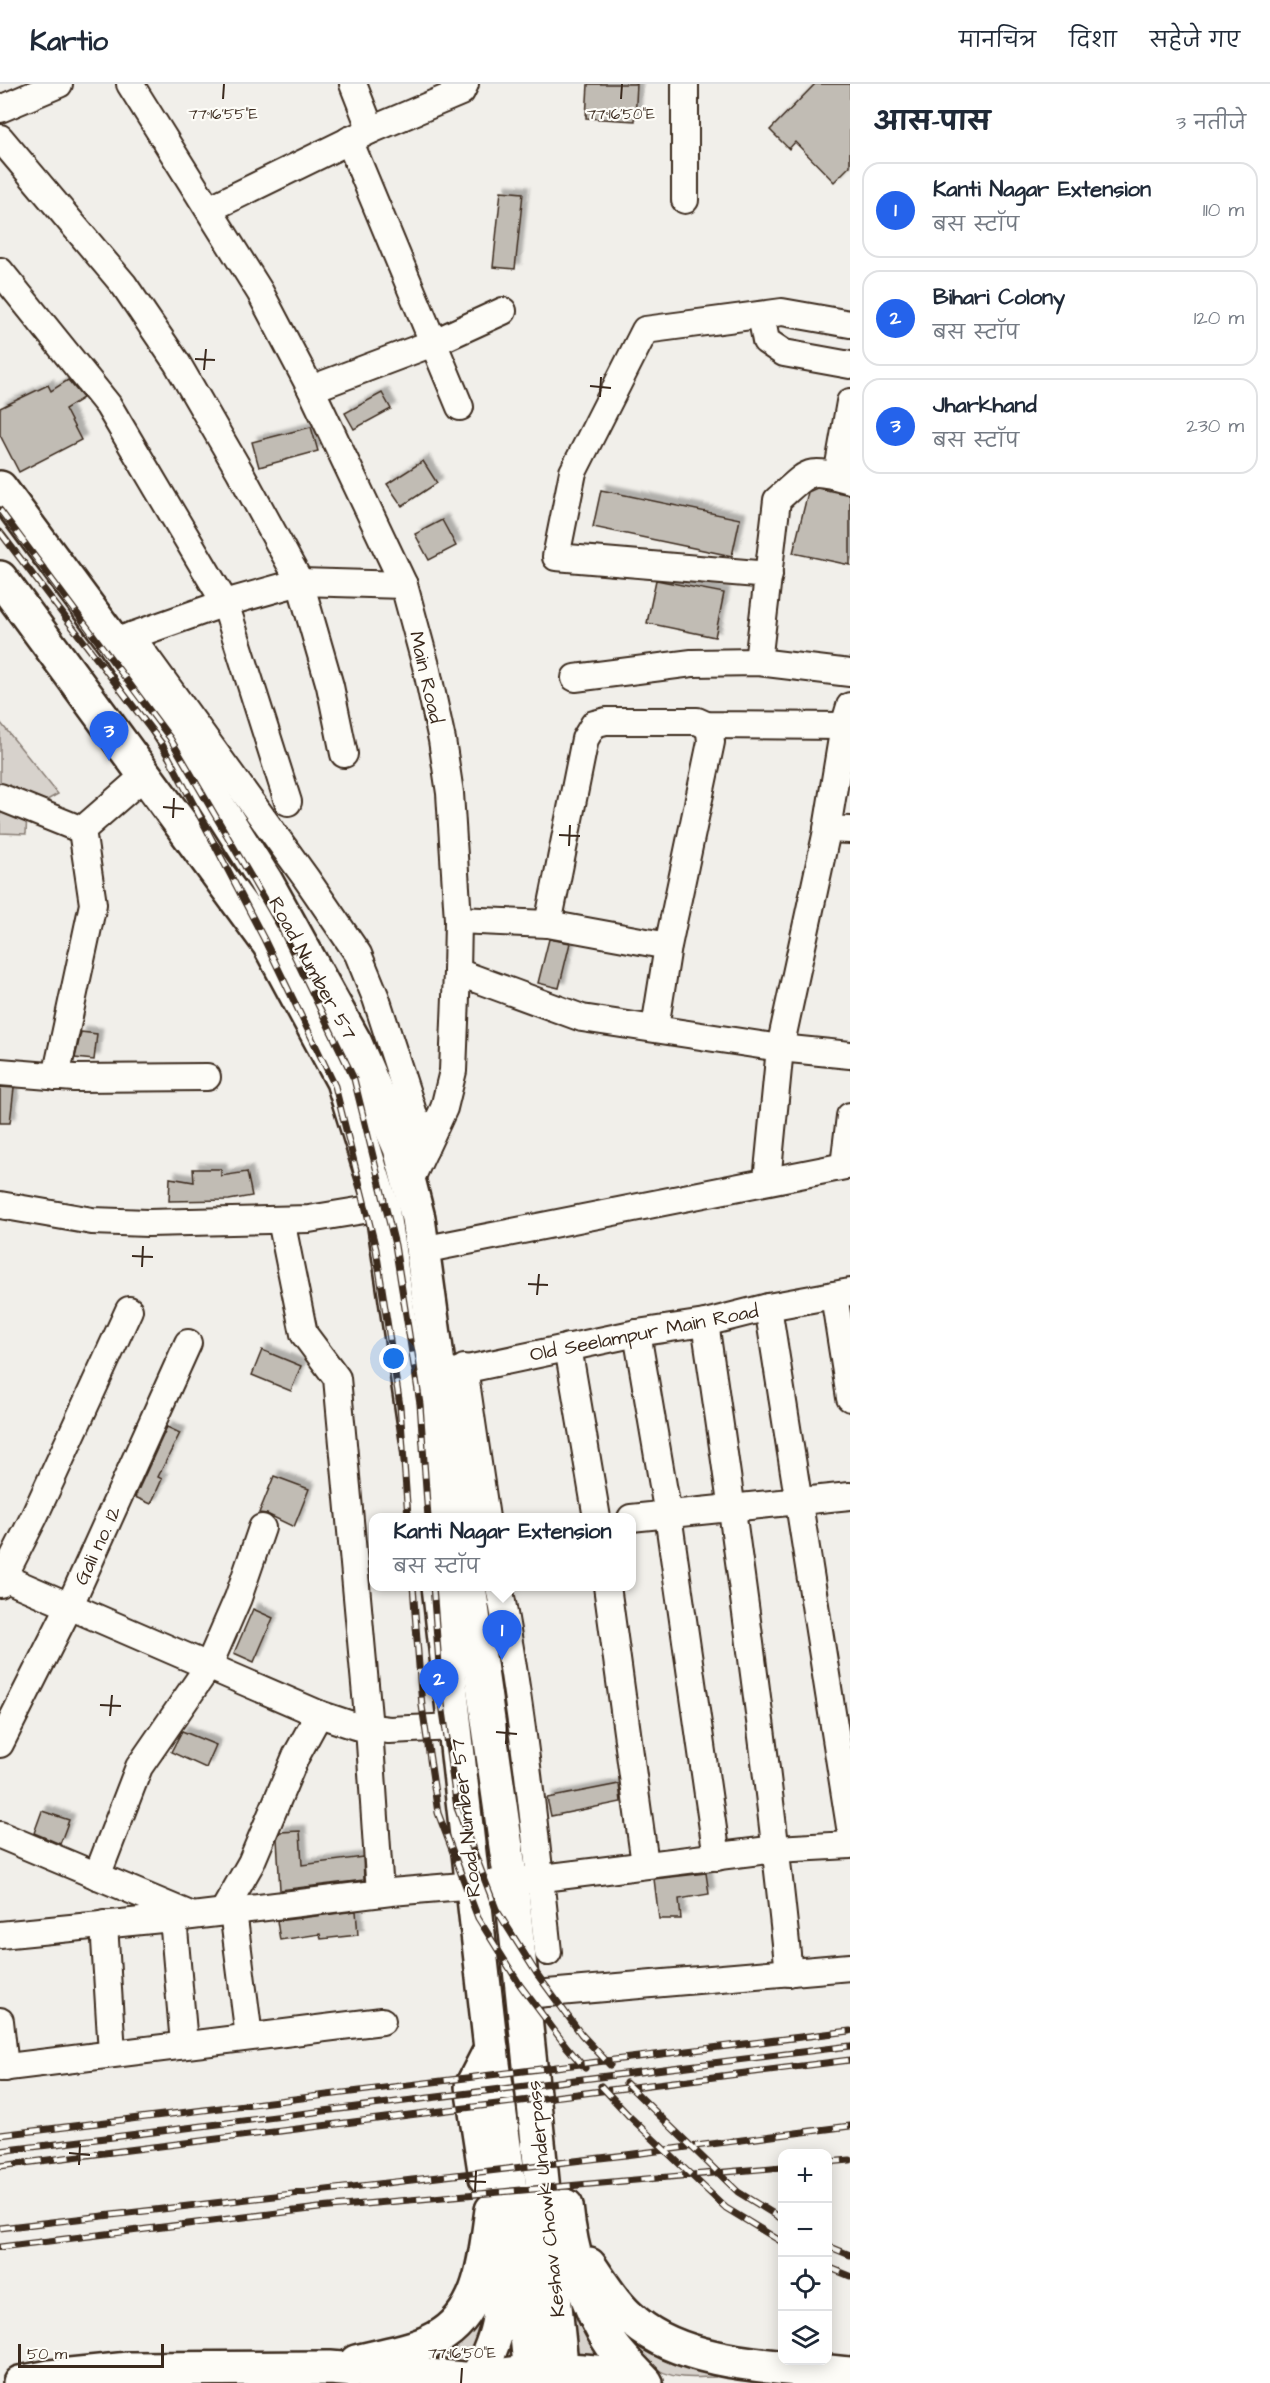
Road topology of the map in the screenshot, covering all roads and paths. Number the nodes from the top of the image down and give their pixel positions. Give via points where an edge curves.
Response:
1 (59, 84) edge
2 (130, 84) edge
3 (353, 84) edge
4 (465, 84) edge
5 (685, 84) edge
6 (0, 109) edge
7 (360, 135) junction
8 (0, 138) edge
9 (685, 200) dead end
10 (209, 209) junction
11 (0, 271) edge
12 (503, 311) dead end
13 (761, 315) junction
14 (850, 324) edge
15 (433, 343) junction
16 (850, 364) edge
17 (311, 389) junction
18 (850, 402) edge
19 (460, 407) dead end
20 (843, 478) edge
21 (0, 488) edge
22 (769, 575) junction
23 (0, 578) edge
24 (300, 582) junction
25 (404, 585) junction
26 (225, 603) junction
27 (122, 639) junction
28 (758, 662) junction
29 (850, 673) edge
30 (575, 678) dead end
31 (847, 716) edge
32 (706, 725) junction
33 (344, 754) dead end
34 (145, 775) junction
35 (0, 797) edge
36 (288, 802) dead end
37 (839, 828) edge
38 (82, 830) junction
39 (297, 865) junction
40 (268, 886) junction
41 (458, 920) junction
42 (548, 924) junction
43 (668, 946) junction
44 (457, 972) junction
45 (656, 1028) junction
46 (780, 1048) junction
47 (850, 1054) edge
48 (0, 1072) edge
49 (56, 1077) junction
50 (207, 1077) dead end
51 (850, 1116) edge
52 (425, 1149) junction
53 (847, 1166) edge
54 (767, 1181) junction
55 (409, 1183) junction
56 (0, 1205) edge
57 (382, 1207) junction
58 (281, 1220) junction
59 (422, 1250) junction
60 (842, 1294) edge
61 (768, 1307) junction
62 (129, 1310) dead end
63 (705, 1323) junction
64 (637, 1333) junction
65 (188, 1343) dead end
66 (568, 1347) junction
67 (452, 1371) junction
68 (850, 1398) edge
69 (850, 1496) edge
70 (798, 1501) junction
71 (733, 1508) junction
72 (428, 1513) edge
73 (459, 1513) edge
74 (485, 1513) edge
75 (596, 1513) edge
76 (668, 1515) junction
77 (636, 1518) edge
78 (262, 1528) dead end
79 (1, 1579) edge
80 (439, 1591) edge
81 (470, 1591) edge
82 (500, 1591) edge
83 (608, 1591) edge
84 (69, 1606) junction
85 (208, 1667) junction
86 (319, 1714) junction
87 (455, 1727) junction
88 (369, 1728) junction
89 (0, 1744) edge
90 (850, 1827) edge
91 (0, 1834) edge
92 (850, 1845) edge
93 (776, 1849) junction
94 (717, 1857) junction
95 (645, 1864) junction
96 (97, 1876) junction
97 (526, 1880) junction
98 (473, 1886) junction
99 (380, 1893) junction
100 (228, 1911) junction
101 (182, 1917) junction
102 (104, 1924) junction
103 (0, 1935) edge
104 (548, 1952) dead end
105 (850, 1967) edge
106 (789, 1973) junction
107 (524, 1995) junction
108 (0, 2021) edge
109 (382, 2021) dead end
110 (249, 2037) junction
111 (530, 2043) junction
112 (184, 2044) junction
113 (491, 2049) junction
114 (112, 2053) junction
115 (3, 2068) edge
116 (492, 2210) junction
117 (569, 2237) junction
118 (330, 2368) junction
119 (850, 2374) edge
120 (475, 2382) edge
121 (20, 2383) edge
122 (638, 2383) edge
123 (646, 2383) edge
124 (747, 2383) edge

1 - 6 street
2 - 10 street, Main Road
3 - 7 street
4 - 7 street via 461,92
5 - 9 street
7 - 10 street
7 - 15 street
8 - 24 street via 124,285 177,363
10 - 17 street, Main Road via 260,292
11 - 26 street via 108,405
12 - 15 street
13 - 14 street via 782,312
13 - 16 street via 766,340 784,352
13 - 22 street via 645,330 573,472 555,557
15 - 17 street
15 - 19 street
17 - 25 street, Main Road
18 - 20 street
20 - 22 street via 825,472 808,473 777,500
21 - 27 main road, Road Number 57
22 - 28 street
23 - 34 main road
24 - 25 street
24 - 26 street
24 - 33 street via 330,686
25 - 41 street, Main Road via 442,740 450,793
26 - 27 street
26 - 36 street
27 - 39 street
27 - 40 main road, Road Number 57
28 - 29 street
28 - 30 street via 692,663
31 - 32 street
31 - 37 street
32 - 42 street via 697,721 606,721 594,724 588,731
32 - 43 street via 711,742
34 - 38 street
34 - 57 main road via 269,944 343,1081
35 - 38 street
37 - 46 street
38 - 49 street via 93,904
39 - 40 street
39 - 52 street via 358,954
40 - 55 main road, Road Number 57 via 355,1043 400,1148
41 - 42 street
41 - 44 street, Main Road
42 - 43 street
43 - 45 street
44 - 45 street via 582,1018
44 - 52 street, Main Road via 453,1071 444,1108
45 - 46 street
46 - 47 street
46 - 54 street
48 - 49 street
49 - 50 street
51 - 53 street
52 - 55 street, Main Road
53 - 54 street
54 - 59 street
55 - 59 main road, Road Number 57
56 - 58 street via 92,1221
57 - 58 street
57 - 72 main road
58 - 88 street via 304,1334 337,1378
59 - 67 main road, Road Number 57
60 - 61 street, Old Seelampur Main Road
60 - 68 street
61 - 63 street, Old Seelampur Main Road
61 - 70 street
62 - 79 street via 34,1517
63 - 64 street, Old Seelampur Main Road
63 - 71 street
64 - 66 street, Old Seelampur Main Road
64 - 76 street
65 - 84 street, Gali no. 12
66 - 67 street, Old Seelampur Main Road
66 - 75 street
67 - 73 main road, Road Number 57
67 - 74 street
69 - 70 street
70 - 71 street
70 - 90 street
71 - 76 street
71 - 93 street
76 - 77 street
76 - 94 street
78 - 85 street
79 - 84 street
80 - 87 main road, Road Number 57
81 - 97 main road, Road Number 57
82 - 97 street via 510,1645
83 - 95 street
84 - 85 street
84 - 89 street, Gali no. 12
85 - 86 street
85 - 96 street via 139,1767
86 - 88 street
86 - 100 street via 296,1756
87 - 88 street
87 - 98 main road, Road Number 57
88 - 99 street
91 - 96 street
92 - 93 street
93 - 94 street
93 - 106 street
94 - 95 street
95 - 97 street
96 - 101 street
97 - 98 street
97 - 104 street
97 - 107 main road, Road Number 57
98 - 99 street
98 - 113 main road, Road Number 57
99 - 100 street
100 - 101 street
100 - 110 street
101 - 102 street
101 - 112 street
102 - 103 street
102 - 114 street
105 - 106 street
106 - 107 street
107 - 111 main road, Road Number 57
108 - 115 street
109 - 110 street
110 - 112 street
111 - 113 main road, Keshav Chowk Underpass via 545,2355 517,2241
111 - 117 main road via 556,2079
112 - 114 street
113 - 116 main road via 472,2086
114 - 115 street
116 - 118 main road via 479,2283 469,2308 450,2330 420,2345
116 - 120 main road via 502,2291 500,2321
117 - 119 main road via 615,2301 634,2322 657,2337 688,2352 720,2359
117 - 123 main road via 599,2322
118 - 120 main road
118 - 121 main road via 129,2369
119 - 124 main road
120 - 122 main road via 499,2375 542,2371 596,2372 625,2376

